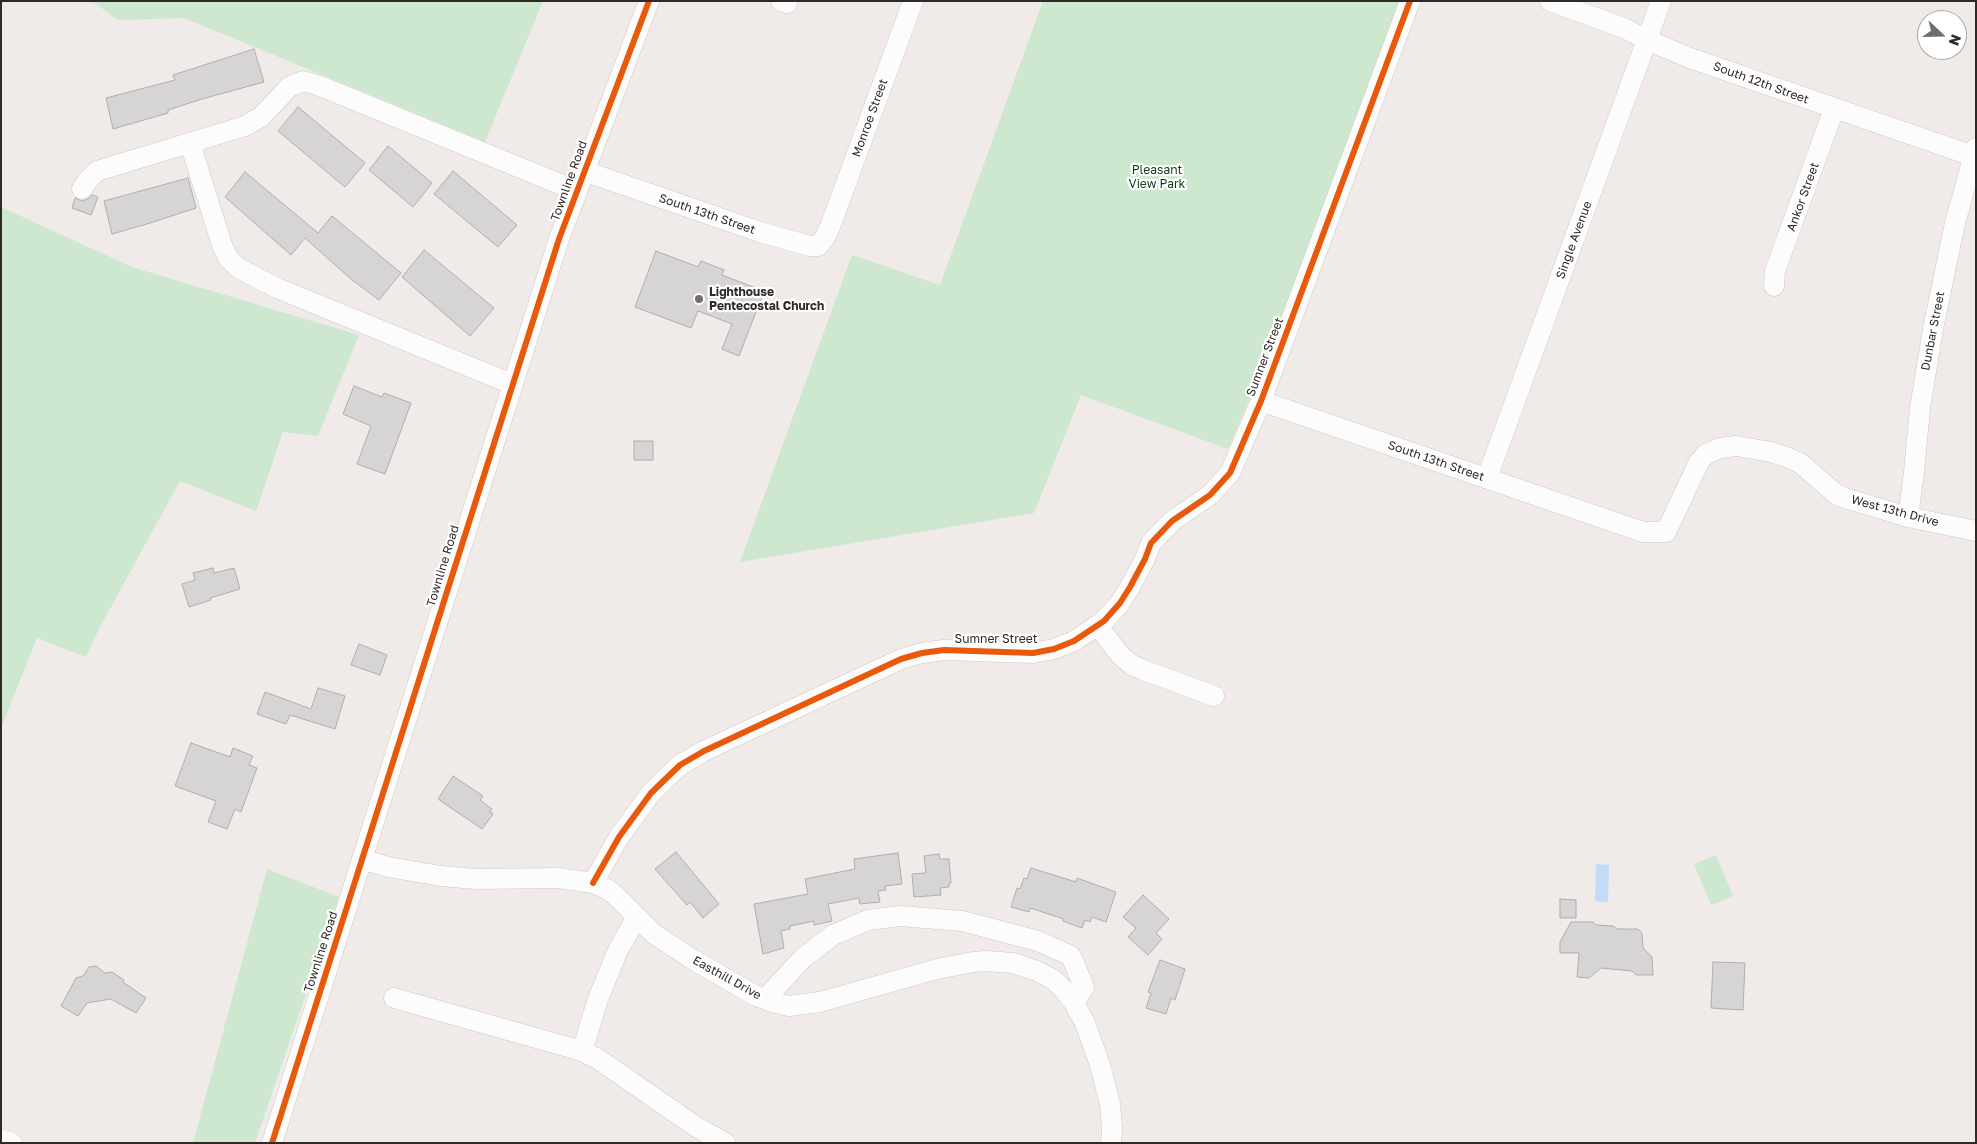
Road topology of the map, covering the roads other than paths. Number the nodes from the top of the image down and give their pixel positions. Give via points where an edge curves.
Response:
1 (649, 1) edge
2 (913, 1) edge
3 (1410, 1) edge
4 (1550, 1) edge
5 (1661, 1) edge
6 (1647, 40) junction
7 (1834, 109) junction
8 (190, 143) junction
9 (1975, 154) edge
10 (584, 171) junction
11 (82, 189) dead end
12 (577, 191) junction
13 (826, 234) joint
14 (1774, 286) dead end
15 (512, 384) junction
16 (1261, 401) junction
17 (1487, 478) junction
18 (1908, 517) junction
19 (1610, 520) joint
20 (1976, 531) edge
21 (1098, 626) junction
22 (1214, 696) dead end
23 (362, 860) junction
24 (593, 883) junction
25 (637, 917) junction
26 (394, 998) dead end
27 (766, 999) junction
28 (1074, 1003) junction
29 (582, 1051) junction
30 (1, 1139) edge
31 (12, 1143) edge
32 (272, 1143) edge
33 (726, 1143) edge
34 (1111, 1143) edge

1 - 10 street, Townline Road
2 - 13 street, Monroe Street
3 - 16 street, Sumner Street
4 - 6 street, South 12th Street via 1624,28
5 - 6 street, Single Avenue
6 - 7 street, South 12th Street
6 - 17 street, Single Avenue
7 - 9 street, South 12th Street
7 - 14 street, Ankor Street via 1775,271
8 - 11 street via 97,171
8 - 12 street via 246,126 261,117 288,86 303,82 320,86
8 - 15 street via 222,245 238,268 277,288
9 - 18 street, Dunbar Street via 1955,223 1928,361
10 - 12 street, Townline Road
10 - 13 street, South 13th Street via 810,246 818,246
12 - 15 street, Townline Road
15 - 23 street, Townline Road
16 - 17 street, South 13th Street
16 - 21 street, Sumner Street via 1223,482 1172,521 1151,543 1120,603
17 - 19 street, South 13th Street
18 - 19 street, West 13th Drive via 1836,494 1800,463 1789,458 1736,446 1706,454 1699,462 1666,532 1643,532
18 - 20 street, West 13th Drive
21 - 22 street via 1121,656 1132,664
21 - 24 street, Sumner Street via 1074,641 1032,653 944,650 908,657 704,751 680,765 651,793 619,837
23 - 24 street, Easthill Drive via 441,876 558,878
23 - 32 street, Townline Road
24 - 25 street, Easthill Drive via 615,896
25 - 27 street, Easthill Drive via 669,945 744,990
25 - 29 street via 618,950 591,1018
26 - 29 street
27 - 28 street, Easthill Drive via 789,1006 809,1004 937,969 986,961 1013,963 1037,971 1060,985
27 - 28 street via 803,958 833,935 868,920 900,916 962,921 1038,941 1071,956 1084,987
28 - 34 street, Easthill Drive via 1091,1039 1105,1082 1112,1118
29 - 33 street
30 - 31 street

